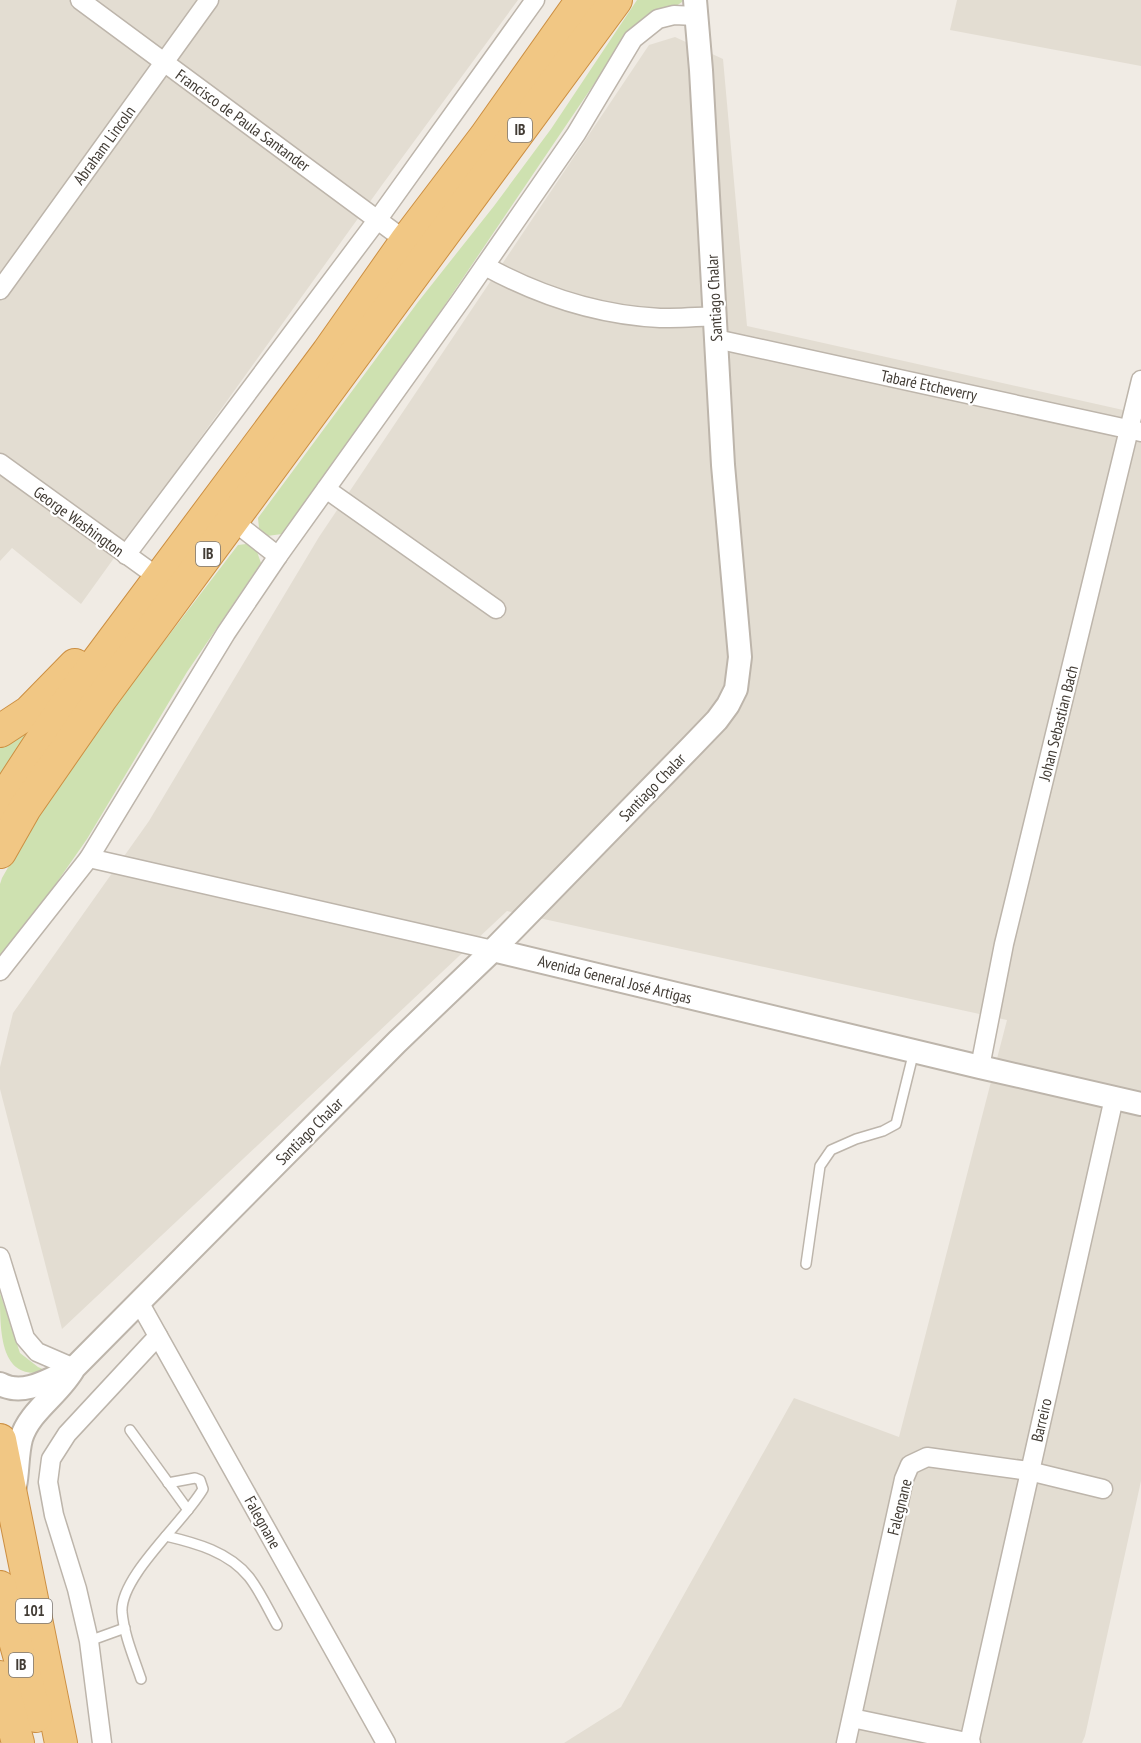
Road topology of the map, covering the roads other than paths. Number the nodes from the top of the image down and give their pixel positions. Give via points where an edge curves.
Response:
1 (80, 0) edge
2 (209, 0) edge
3 (535, 0) edge
4 (582, 0) edge
5 (616, 0) edge
6 (696, 8) edge
7 (163, 62) junction
8 (378, 219) junction
9 (406, 241) junction
10 (485, 266) junction
11 (0, 290) edge
12 (716, 328) junction
13 (1141, 380) edge
14 (1136, 431) edge
15 (0, 463) edge
16 (326, 489) junction
17 (232, 520) junction
18 (126, 555) junction
19 (278, 556) junction
20 (156, 583) junction
21 (496, 609) dead end
22 (0, 731) edge
23 (0, 804) edge
24 (0, 852) edge
25 (89, 858) junction
26 (493, 950) junction
27 (0, 971) edge
28 (914, 1052) junction
29 (980, 1067) junction
30 (1114, 1098) junction
31 (1141, 1104) edge
32 (0, 1257) edge
33 (807, 1264) dead end
34 (139, 1302) junction
35 (158, 1336) junction
36 (74, 1368) junction
37 (0, 1384) edge
38 (130, 1430) dead end
39 (0, 1440) edge
40 (1029, 1472) junction
41 (168, 1483) junction
42 (1103, 1489) dead end
43 (13, 1504) junction
44 (188, 1510) junction
45 (166, 1536) junction
46 (0, 1587) edge
47 (277, 1625) dead end
48 (125, 1628) junction
49 (88, 1641) junction
50 (0, 1677) edge
51 (141, 1679) dead end
52 (852, 1718) junction
53 (18, 1743) edge
54 (43, 1743) edge
55 (61, 1743) edge
56 (102, 1743) edge
57 (386, 1743) edge
58 (846, 1743) edge
59 (970, 1743) edge

1 - 7 street, Francisco de Paula Santander
2 - 7 street, Abraham Lincoln
3 - 8 street
4 - 9 highway, IB
5 - 17 highway, IB
6 - 10 street via 658,19 633,39 576,134
6 - 12 street, Santiago Chalar
7 - 8 street, Francisco de Paula Santander
7 - 11 street, Abraham Lincoln
8 - 9 street, Francisco de Paula Santander
8 - 18 street
9 - 20 highway, IB
10 - 12 street, Tabaré Etcheverry via 581,306
10 - 16 street
12 - 14 street, Tabaré Etcheverry
12 - 26 street, Santiago Chalar via 740,657 736,689 717,720
13 - 14 street, Johan Sebastian Bach
14 - 29 street, Johan Sebastian Bach via 1004,944
15 - 18 street, George Washington
16 - 19 street
16 - 21 street
17 - 19 street
17 - 24 highway, IB via 61,754
18 - 20 street, George Washington
19 - 25 street via 226,633
20 - 22 highway via 130,597 56,685 29,712
20 - 23 highway, IB via 45,735
25 - 26 street, Avenida General José Artigas
25 - 27 street
26 - 28 street, Avenida General José Artigas
26 - 34 street, Santiago Chalar
28 - 29 street, Avenida General José Artigas
28 - 33 lane via 896,1124 831,1150 820,1166
29 - 30 street, Avenida General José Artigas
30 - 31 street, Avenida General José Artigas
30 - 40 street, Barreiro
32 - 36 street via 25,1338 37,1352
34 - 35 street, Falegnane
34 - 36 street, Santiago Chalar
35 - 49 street via 67,1434 51,1459 48,1482 54,1515
35 - 57 street, Falegnane
36 - 37 street, Santiago Chalar via 21,1389
36 - 43 street, Santiago Chalar via 66,1383 29,1423 21,1439
38 - 41 lane
39 - 43 highway, 101
40 - 42 street, Falegnane
40 - 52 street, Falegnane via 927,1457 910,1465
40 - 59 street, Barreiro
41 - 44 lane
41 - 44 lane via 195,1478 202,1484 203,1489
43 - 55 highway, 101
44 - 45 lane
45 - 47 lane via 230,1558 248,1576
45 - 48 lane via 128,1587 122,1609
46 - 54 highway, IB
48 - 49 lane
48 - 51 lane
49 - 56 street
50 - 53 highway, IB
52 - 58 street, Falegnane
52 - 59 street

